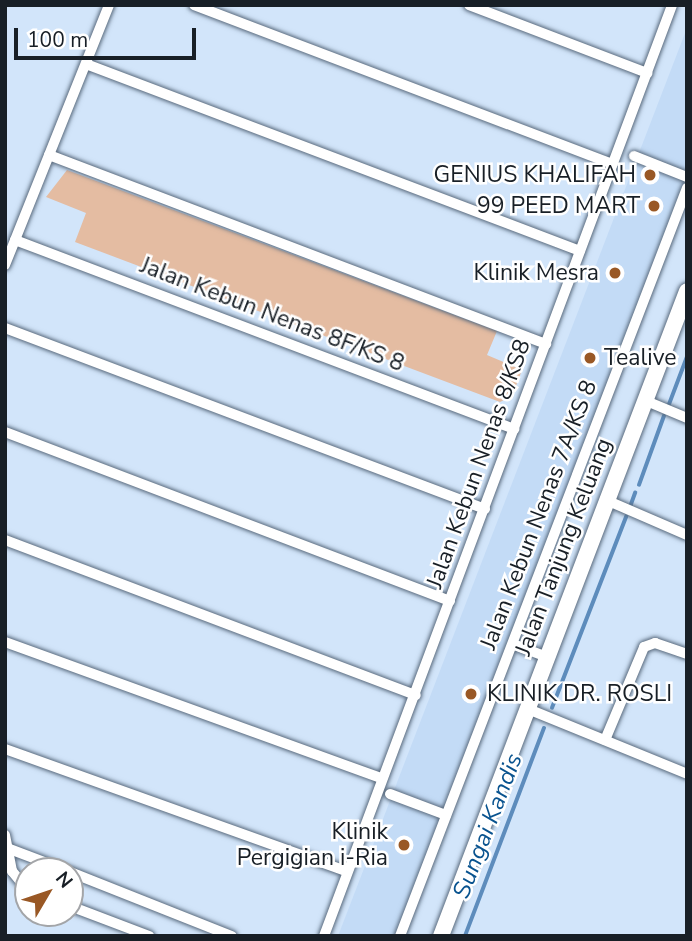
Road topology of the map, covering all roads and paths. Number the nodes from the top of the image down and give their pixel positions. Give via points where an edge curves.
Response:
1 (109, 5) edge
2 (194, 5) edge
3 (468, 5) edge
4 (672, 5) edge
5 (86, 64) junction
6 (647, 73) junction
7 (48, 155) junction
8 (634, 156) dead end
9 (613, 163) junction
10 (687, 177) edge
11 (687, 188) edge
12 (15, 240) junction
13 (580, 251) junction
14 (5, 265) edge
15 (687, 291) edge
16 (5, 328) edge
17 (546, 344) junction
18 (644, 400) junction
19 (687, 418) edge
20 (514, 429) junction
21 (5, 432) edge
22 (606, 500) junction
23 (485, 509) junction
24 (687, 535) edge
25 (5, 540) edge
26 (450, 601) junction
27 (5, 642) edge
28 (513, 644) junction
29 (687, 654) edge
30 (547, 657) junction
31 (416, 695) junction
32 (528, 709) junction
33 (605, 740) junction
34 (5, 749) edge
35 (687, 774) edge
36 (380, 778) junction
37 (390, 794) dead end
38 (446, 815) junction
39 (5, 835) edge
40 (7, 848) edge
41 (31, 857) edge
42 (346, 871) junction
43 (14, 874) edge
44 (84, 877) edge
45 (84, 911) edge
46 (149, 936) edge
47 (232, 936) edge
48 (324, 936) edge
49 (400, 936) edge
50 (441, 936) edge

1 - 5 street
2 - 9 street
3 - 6 street
4 - 6 street, Jalan Kebun Nenas 8/KS8
5 - 7 street
5 - 13 street
6 - 9 street, Jalan Kebun Nenas 8/KS8
7 - 12 street
7 - 17 street
8 - 10 street
9 - 13 street, Jalan Kebun Nenas 8/KS8
11 - 28 street, Jalan Kebun Nenas 7A/KS 8
12 - 14 street
12 - 20 street, Jalan Kebun Nenas 8F/KS 8
13 - 17 street, Jalan Kebun Nenas 8/KS8
15 - 18 main road, Jalan Tanjung Keluang
16 - 23 street
17 - 20 street, Jalan Kebun Nenas 8/KS8
18 - 19 street
18 - 22 main road, Jalan Tanjung Keluang
20 - 23 street, Jalan Kebun Nenas 8/KS8
21 - 26 street
22 - 24 street
22 - 30 main road, Jalan Tanjung Keluang
23 - 26 street, Jalan Kebun Nenas 8/KS8
25 - 31 street
26 - 31 street, Jalan Kebun Nenas 8/KS8
27 - 36 street
28 - 30 street
28 - 38 street, Jalan Kebun Nenas 7A/KS 8
29 - 33 street via 655,643 644,647
30 - 32 main road, Jalan Tanjung Keluang
31 - 36 street, Jalan Kebun Nenas 8/KS8
32 - 33 street
32 - 50 main road, Jalan Tanjung Keluang
33 - 35 street
34 - 42 street
36 - 42 street, Jalan Kebun Nenas 8/KS8
37 - 38 street
38 - 49 street, Jalan Kebun Nenas 7A/KS 8
39 - 40 street
40 - 41 street
40 - 43 street
42 - 48 street, Jalan Kebun Nenas 8/KS8
44 - 47 street
45 - 46 street

